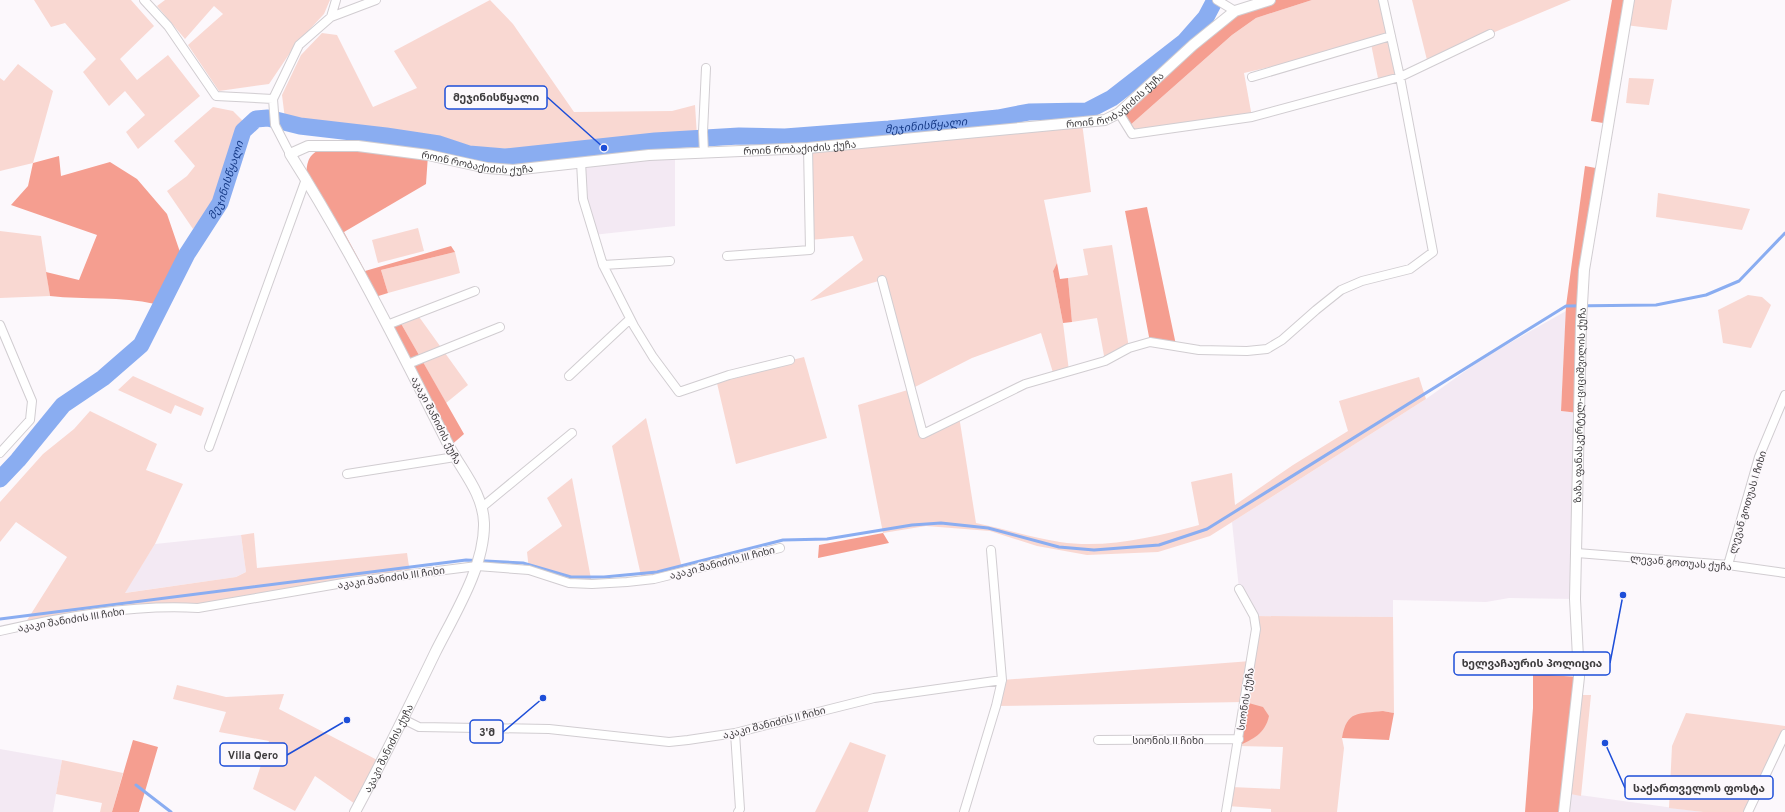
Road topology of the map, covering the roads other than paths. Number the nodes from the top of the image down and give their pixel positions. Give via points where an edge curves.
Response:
1 (144, 0) edge
2 (336, 0) edge
3 (376, 0) edge
4 (1270, 0) edge
5 (1383, 0) edge
6 (1629, 0) edge
7 (1220, 2) edge
8 (1235, 11) junction
9 (331, 17) junction
10 (1490, 34) dead end
11 (1391, 36) junction
12 (706, 68) dead end
13 (1252, 77) dead end
14 (1400, 77) junction
15 (273, 101) junction
16 (1120, 113) junction
17 (808, 148) junction
18 (704, 150) junction
19 (290, 154) junction
20 (580, 162) junction
21 (306, 179) junction
22 (727, 256) dead end
23 (670, 261) dead end
24 (603, 265) junction
25 (882, 280) dead end
26 (475, 291) dead end
27 (630, 319) junction
28 (387, 325) junction
29 (0, 326) edge
30 (500, 327) dead end
31 (790, 360) dead end
32 (408, 364) junction
33 (569, 376) dead end
34 (1785, 395) edge
35 (572, 433) dead end
36 (209, 447) dead end
37 (0, 453) edge
38 (455, 457) junction
39 (347, 474) dead end
40 (481, 508) junction
41 (780, 548) dead end
42 (992, 550) dead end
43 (1577, 553) junction
44 (1728, 565) junction
45 (477, 566) junction
46 (1785, 573) edge
47 (1239, 589) dead end
48 (0, 631) edge
49 (1002, 680) junction
50 (403, 719) junction
51 (735, 733) junction
52 (1785, 734) edge
53 (1239, 739) junction
54 (1098, 740) dead end
55 (355, 812) edge
56 (738, 812) edge
57 (964, 812) edge
58 (1226, 812) edge
59 (1564, 812) edge
60 (1748, 812) edge

1 - 15 street via 168,26 216,96
2 - 9 street
3 - 9 street
4 - 8 street, როინ რობაქიძის ქუჩა
5 - 11 street
6 - 43 street, ზაზა ფანასკერტელ-ციციშვილის ქუჩა via 1584,270
7 - 8 street
8 - 16 street, როინ რობაქიძის ქუჩა via 1193,45
9 - 15 street via 299,46
10 - 14 street
11 - 13 street
11 - 14 street
12 - 18 street
14 - 16 street via 1252,117 1132,134
14 - 25 street via 1433,252 1410,269 1362,280 1341,290 1282,340 1267,349 1199,350 1150,342 1129,348 1105,361 1025,384 923,434
15 - 19 street, აკაკი შანიძის ქუჩა via 275,125
16 - 17 street, როინ რობაქიძის ქუჩა via 1097,121
17 - 18 street, როინ რობაქიძის ქუჩა
17 - 22 street via 810,250
18 - 20 street, როინ რობაქიძის ქუჩა
19 - 20 street, როინ რობაქიძის ქუჩა via 308,146 358,146 428,155 487,168 513,170
19 - 21 street, აკაკი შანიძის ქუჩა
20 - 24 street via 583,199
21 - 28 street, აკაკი შანიძის ქუჩა
21 - 36 street
23 - 24 street
24 - 27 street
26 - 28 street
27 - 31 street via 653,357 679,392 729,375
27 - 33 street
28 - 32 street, აკაკი შანიძის ქუჩა
29 - 37 street via 32,401 30,420
30 - 32 street
32 - 38 street, აკაკი შანიძის ქუჩა
34 - 44 street, ლევან გოთუას I ჩიხი via 1759,457
35 - 40 street
38 - 39 street
38 - 40 street, აკაკი შანიძის ქუჩა via 473,484
40 - 45 street, აკაკი შანიძის ქუჩა via 484,522
41 - 45 street, აკაკი შანიძის III ჩიხი via 654,579 592,584 569,583 528,570
42 - 49 street
43 - 44 street, ლევან გოთუას ქუჩა
43 - 59 street, ზაზა ფანასკერტელ-ციციშვილის ქუჩა via 1575,599 1578,695
44 - 46 street, ლევან გოთუას ქუჩა
45 - 48 street, აკაკი შანიძის III ჩიხი via 356,581 198,608 126,610
45 - 50 street, აკაკი შანიძის ქუჩა
47 - 53 street, სიონის ქუჩა via 1254,616 1256,629
49 - 51 street, აკაკი შანიძის II ჩიხი via 874,698
49 - 57 street
50 - 51 street, აკაკი შანიძის II ჩიხი via 419,727 548,729 669,742
50 - 55 street, აკაკი შანიძის ქუჩა
51 - 56 street via 740,809
52 - 60 street
53 - 54 street, სიონის II ჩიხი
53 - 58 street, სიონის ქუჩა

